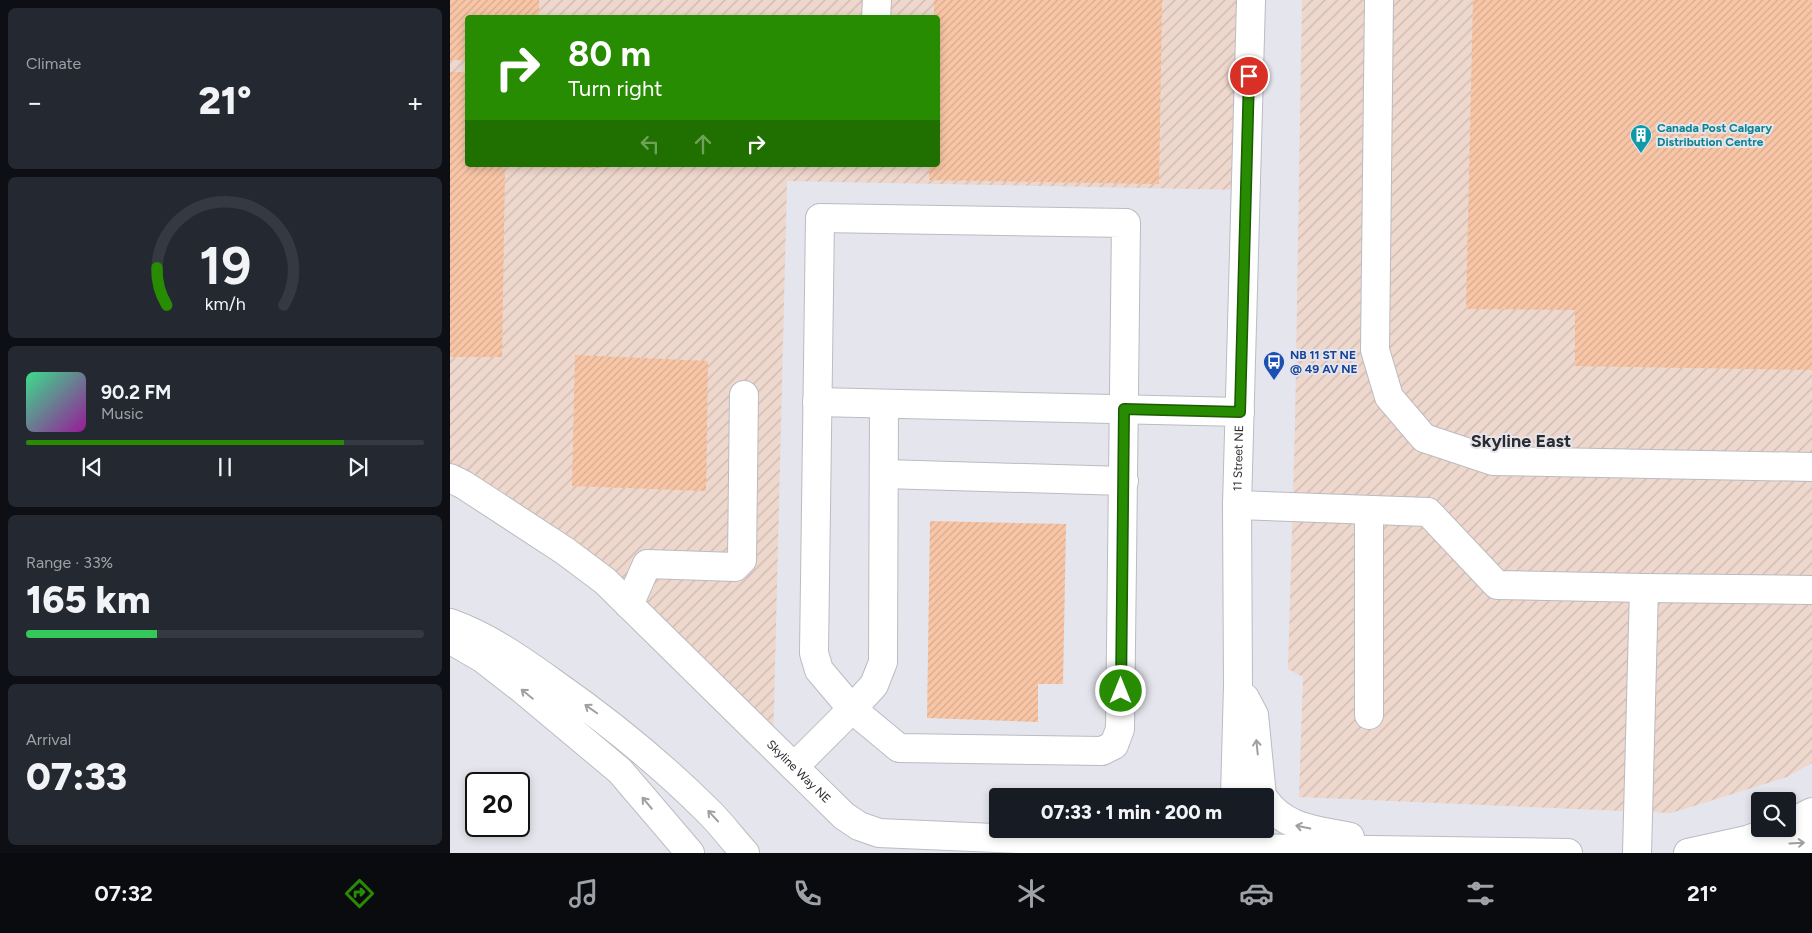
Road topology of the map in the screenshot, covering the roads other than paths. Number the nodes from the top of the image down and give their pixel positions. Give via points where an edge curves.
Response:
1 (877, 0) edge
2 (1251, 0) edge
3 (1379, 0) edge
4 (876, 15) edge
5 (744, 395) dead end
6 (817, 402) junction
7 (884, 404) junction
8 (1124, 409) junction
9 (1240, 412) junction
10 (1812, 467) edge
11 (884, 474) junction
12 (450, 478) edge
13 (1124, 480) junction
14 (1238, 505) junction
15 (1369, 510) junction
16 (1644, 588) junction
17 (1812, 590) edge
18 (629, 606) junction
19 (450, 624) edge
20 (450, 639) edge
21 (1238, 685) junction
22 (852, 709) junction
23 (1370, 715) dead end
24 (794, 768) junction
25 (1235, 788) edge
26 (1261, 788) edge
27 (1274, 812) edge
28 (1812, 812) edge
29 (1796, 820) edge
30 (1756, 837) edge
31 (1748, 840) junction
32 (1812, 840) edge
33 (1233, 843) edge
34 (1420, 851) junction
35 (690, 853) edge
36 (745, 853) edge
37 (1568, 853) edge
38 (1637, 853) edge
39 (1688, 853) edge

1 - 4 main road
2 - 9 main road, 11 Street NE
3 - 10 main road via 1375,350 1389,397 1424,438 1493,461
5 - 18 main road via 742,560 735,567 647,564
6 - 7 main road
6 - 8 main road via 820,218 1126,223
6 - 22 main road via 814,653 819,670
7 - 8 main road
7 - 11 main road
8 - 9 main road
8 - 13 main road
9 - 14 main road, 11 Street NE
11 - 13 main road
11 - 22 main road via 883,662 874,685
12 - 18 main road, Skyline Way NE via 565,551 605,581
13 - 22 main road via 1120,729 1114,746 1102,751 899,748
14 - 15 main road
14 - 21 main road, 11 Street NE
15 - 16 main road via 1428,512 1497,585
15 - 23 main road
16 - 17 main road
16 - 38 main road
18 - 24 main road, Skyline Way NE
36 -> 19 main road via 711,814 656,762 599,715 520,660 471,631
35 -> 20 main road via 620,771 488,664
21 - 25 main road, 11 Street NE
26 -> 21 main road via 1254,716
22 - 24 main road
24 - 33 main road, Skyline Way NE via 844,816 879,834
34 -> 27 main road via 1292,825
28 - 29 main road
30 - 31 main road
31 -> 32 main road via 1801,844
31 - 39 main road
33 - 34 main road, Skyline Way NE
34 - 37 main road

